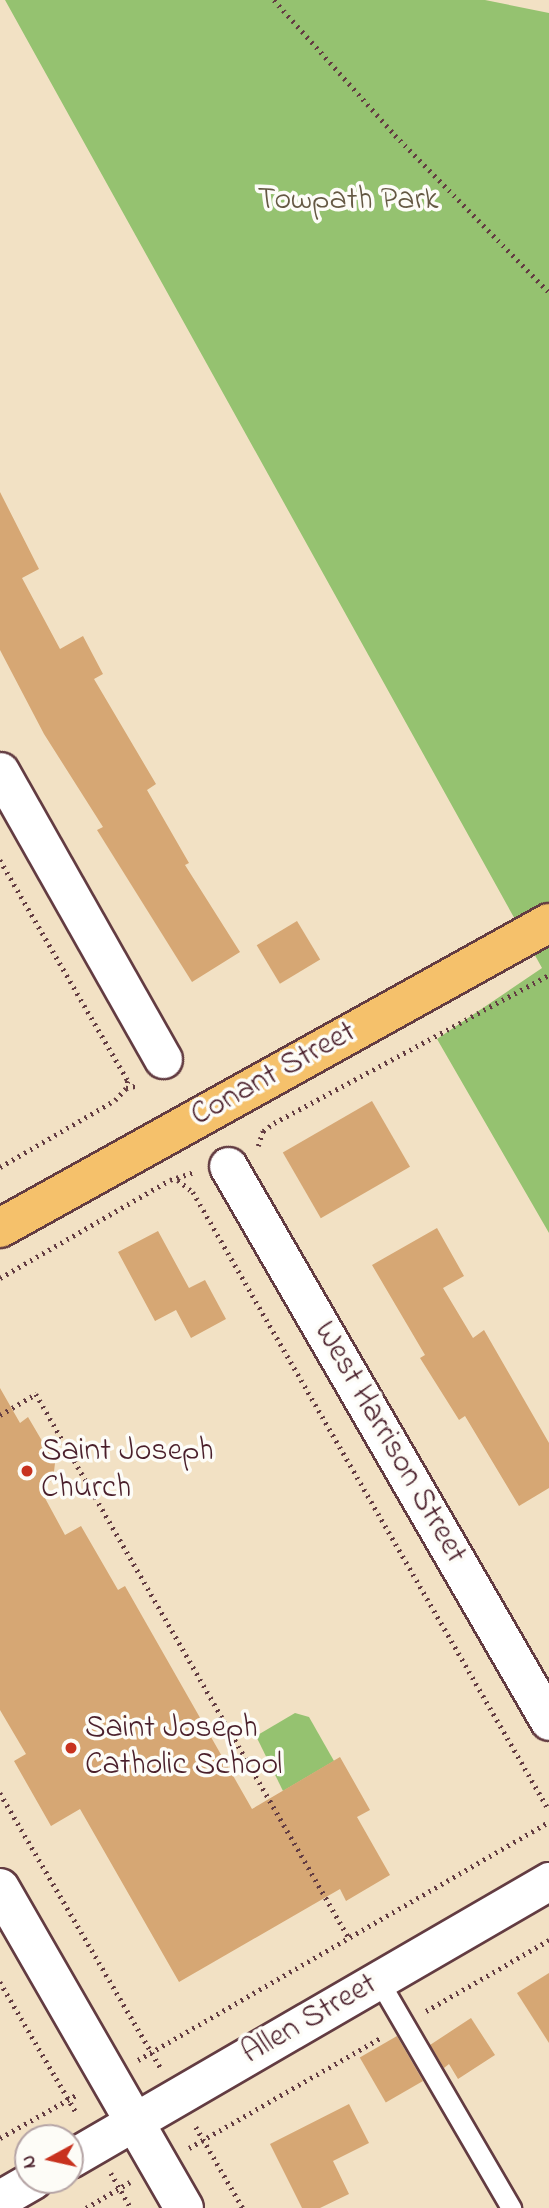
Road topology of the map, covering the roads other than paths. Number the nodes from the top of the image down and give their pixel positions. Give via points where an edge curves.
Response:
1 (0, 772) edge
2 (549, 923) edge
3 (154, 1070) road end
4 (228, 1166) dead end
5 (0, 1228) edge
6 (549, 1721) edge
7 (549, 1881) edge
8 (0, 1888) edge
9 (379, 1981) junction
10 (134, 2122) junction
11 (84, 2151) edge
12 (184, 2208) edge
13 (511, 2208) edge

1 - 3 street
2 - 5 main road, Conant Street
4 - 6 street, West Harrison Street
7 - 9 street, Allen Street
8 - 10 street
9 - 10 street, Allen Street
9 - 13 lane
10 - 11 street, Allen Street
10 - 12 street

